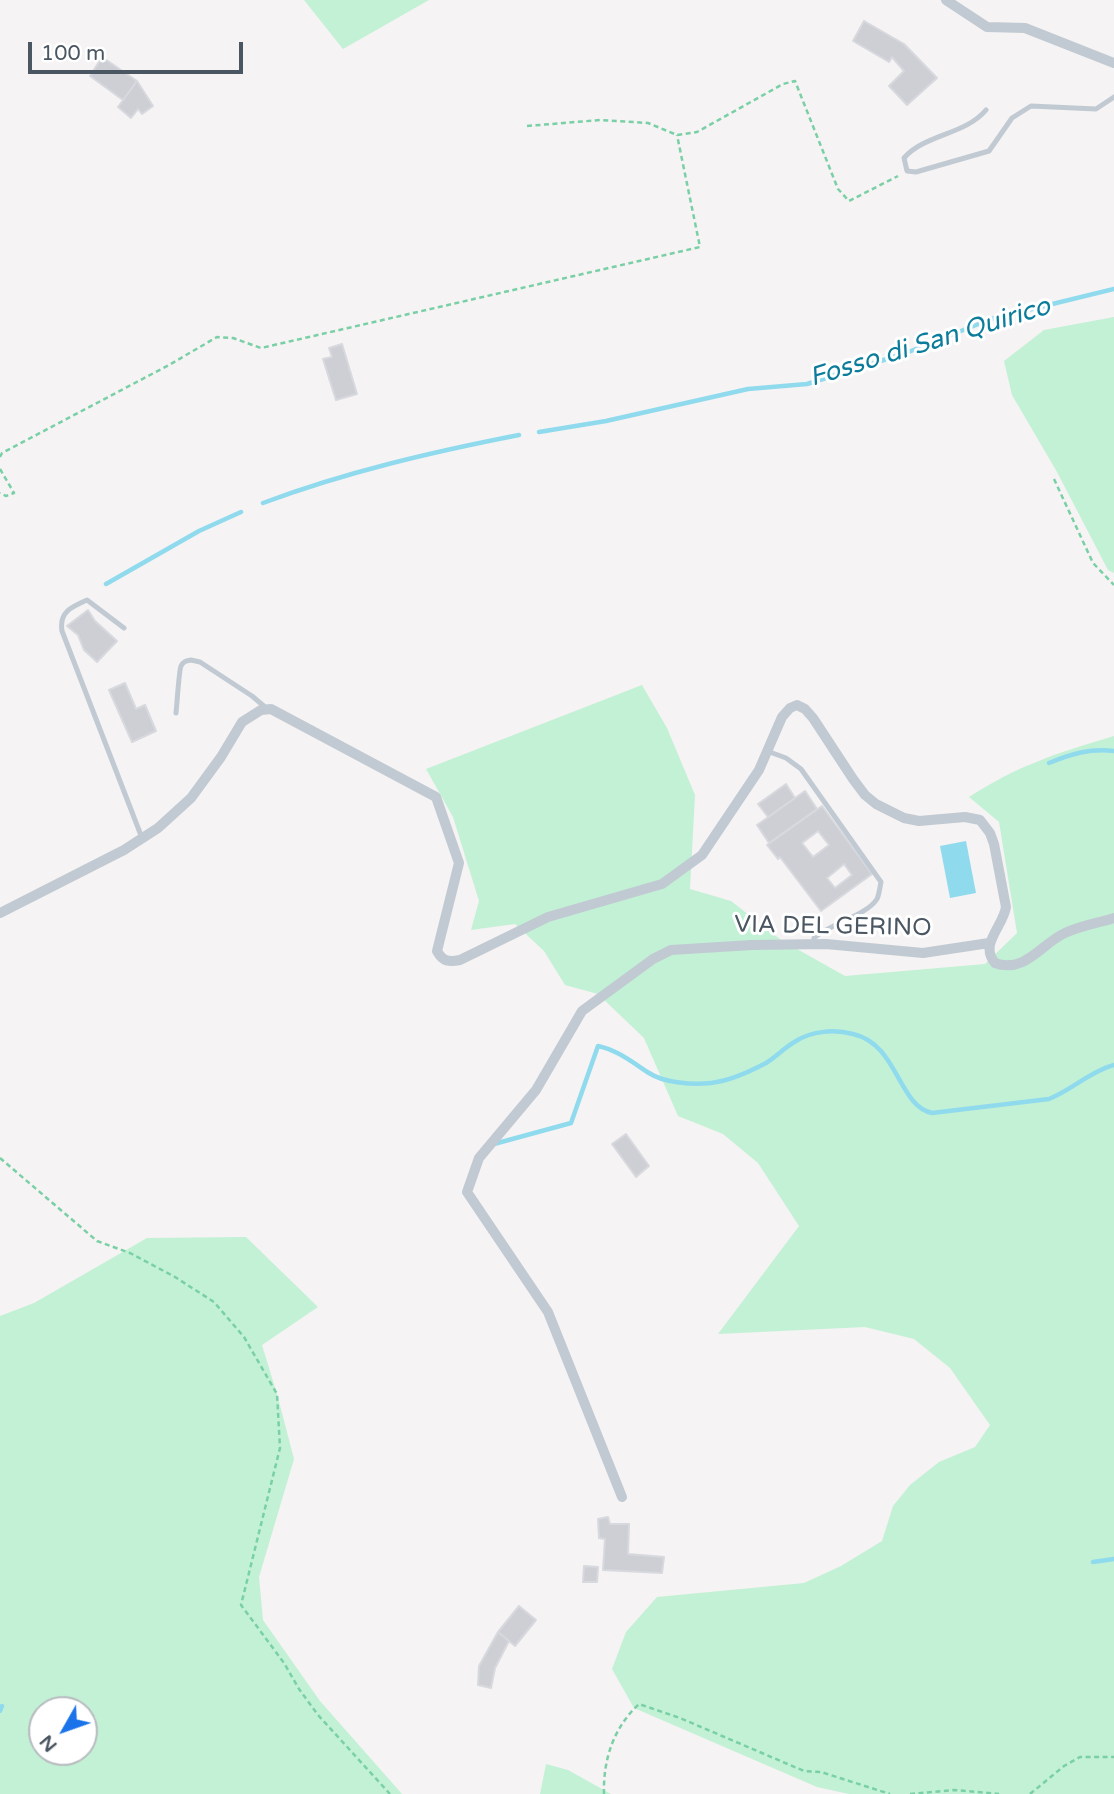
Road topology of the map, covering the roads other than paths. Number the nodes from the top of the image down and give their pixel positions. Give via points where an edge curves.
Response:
1 (946, 0) edge
2 (1114, 64) edge
3 (1114, 97) edge
4 (986, 110) dead end
5 (124, 628) dead end
6 (267, 710) junction
7 (176, 713) dead end
8 (767, 751) junction
9 (142, 838) junction
10 (0, 913) edge
11 (1114, 918) edge
12 (989, 943) junction
13 (814, 944) junction
14 (622, 1497) dead end

1 - 2 street via 987,27 1025,28
3 - 4 lane via 1096,109 1031,106 1012,118 989,151 907,171 904,158 914,147 978,119
5 - 9 lane via 87,600 68,609 61,621
6 - 7 lane via 191,660 179,669
6 - 8 street via 436,797 459,863 437,951 448,962 548,917 662,884 702,855 736,808
6 - 9 street via 242,722 191,798
8 - 12 street via 782,717 797,705 813,718 853,779 876,804 919,821 980,820 994,844 1006,907
8 - 13 lane via 801,769 881,882 877,898 867,909 825,928
9 - 10 street
11 - 12 street via 1063,933 1034,957 1010,965 995,963
12 - 13 street, VIA DEL GERINO via 923,953
13 - 14 street, VIA DEL GERINO via 671,950 653,959 582,1011 536,1090 479,1158 467,1192 548,1312

